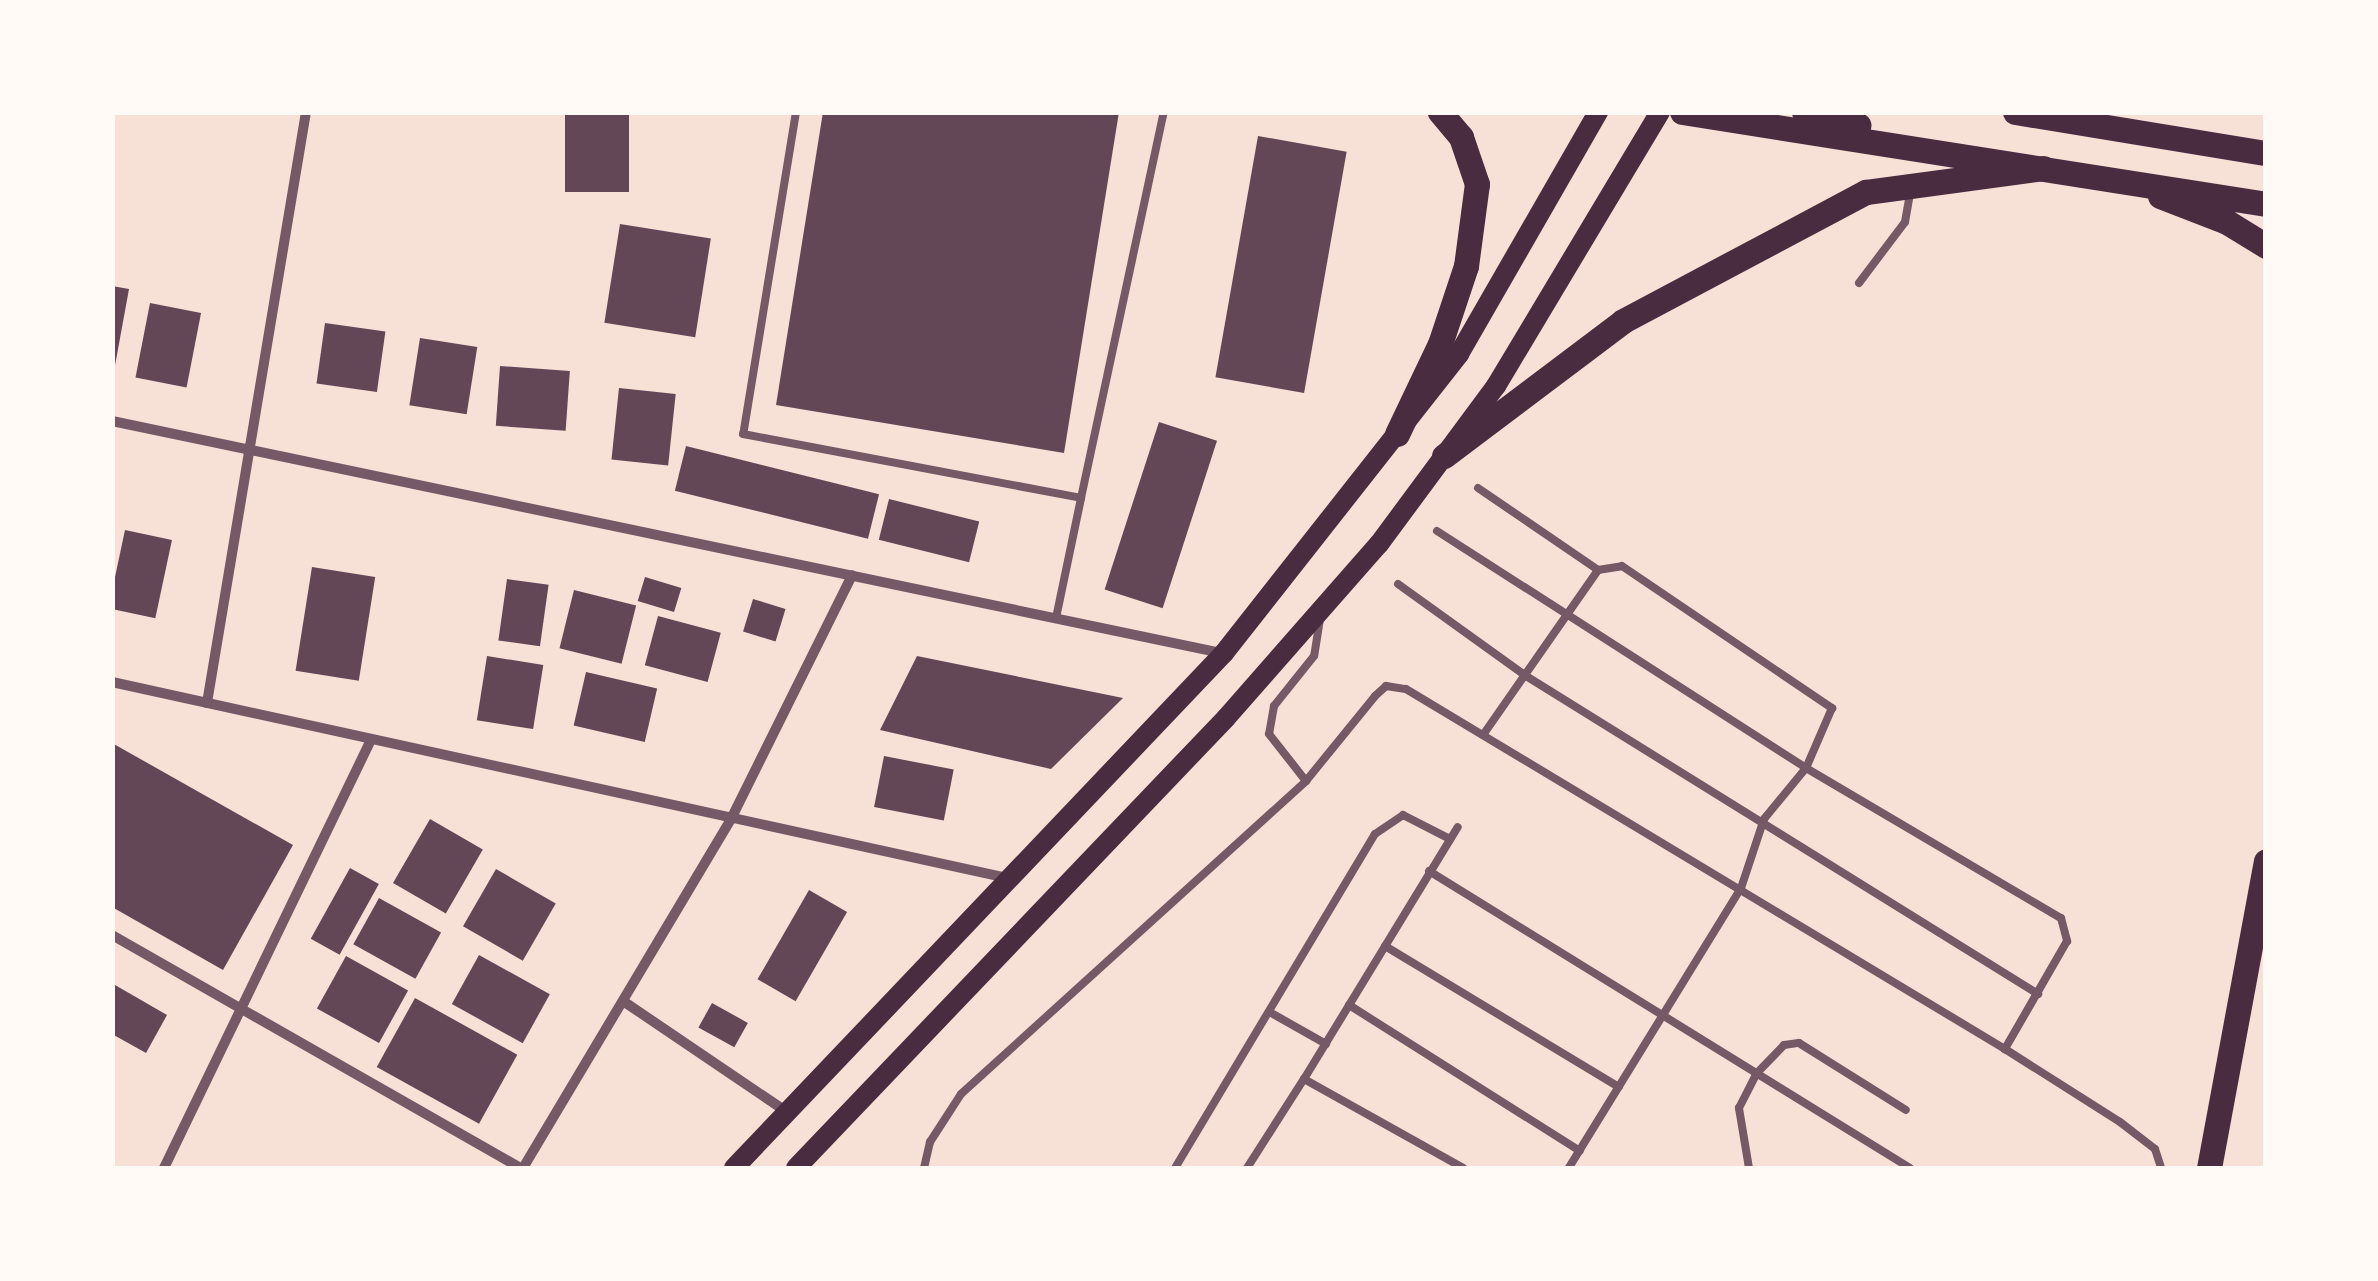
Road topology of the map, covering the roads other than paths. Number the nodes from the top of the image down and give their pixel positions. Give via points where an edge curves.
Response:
1 (306, 112) edge
2 (796, 112) edge
3 (1164, 112) edge
4 (1440, 112) edge
5 (1598, 112) edge
6 (1660, 112) edge
7 (1682, 112) edge
8 (1804, 112) edge
9 (2015, 112) edge
10 (2266, 154) edge
11 (2043, 168) junction
12 (2104, 175) junction
13 (1912, 181) junction
14 (2266, 204) edge
15 (2266, 246) edge
16 (1859, 283) dead end
17 (112, 420) edge
18 (1396, 434) junction
19 (249, 449) junction
20 (1444, 456) junction
21 (1478, 488) dead end
22 (1081, 498) junction
23 (1437, 531) dead end
24 (1598, 570) junction
25 (852, 576) junction
26 (1398, 584) dead end
27 (1321, 610) junction
28 (1565, 617) junction
29 (1056, 618) junction
30 (1224, 653) junction
31 (1526, 676) junction
32 (112, 682) edge
33 (207, 703) junction
34 (1483, 736) junction
35 (372, 739) junction
36 (1806, 768) junction
37 (1306, 782) junction
38 (732, 818) junction
39 (1764, 819) junction
40 (1458, 826) dead end
41 (1450, 839) junction
42 (2266, 861) edge
43 (1429, 872) junction
44 (1007, 878) junction
45 (1740, 888) junction
46 (112, 936) edge
47 (1385, 946) junction
48 (2038, 994) junction
49 (623, 1001) junction
50 (1350, 1005) junction
51 (242, 1006) junction
52 (1273, 1014) junction
53 (1662, 1016) junction
54 (1326, 1044) junction
55 (2006, 1048) junction
56 (1756, 1074) junction
57 (1304, 1078) junction
58 (1619, 1088) junction
59 (1906, 1110) dead end
60 (787, 1112) junction
61 (1580, 1151) junction
62 (164, 1168) edge
63 (521, 1168) edge
64 (734, 1168) edge
65 (796, 1168) edge
66 (924, 1168) edge
67 (1174, 1168) edge
68 (1247, 1168) edge
69 (1463, 1168) edge
70 (1569, 1168) edge
71 (1749, 1168) edge
72 (1910, 1168) edge
73 (2161, 1168) edge
74 (2209, 1168) edge

1 - 19 street
2 - 22 lane via 743,434
3 - 22 lane
4 - 18 main road via 1461,137 1477,184 1466,266 1440,344
5 - 18 main road via 1459,354
6 - 20 main road via 1496,386
7 - 11 main road
8 - 11 main road
9 - 10 main road
11 - 12 main road
11 - 13 main road
12 - 14 main road
12 - 15 main road via 2227,222
13 - 16 lane via 1904,222
13 - 20 main road via 1866,192 1624,321
17 - 19 street
18 - 30 main road
19 - 25 street
19 - 33 street
20 - 27 main road
21 - 24 lane
22 - 29 lane
23 - 28 lane
24 - 28 lane
24 - 36 lane via 1622,566 1824,698 1833,718
25 - 29 street
25 - 38 street
26 - 31 lane
27 - 37 lane via 1314,656 1274,706 1269,734
27 - 65 main road
28 - 31 lane
28 - 36 lane
29 - 30 street
30 - 44 main road
31 - 34 lane
31 - 39 lane
32 - 33 street
33 - 35 street
34 - 37 lane via 1406,690 1386,686
34 - 45 lane
35 - 38 street
35 - 51 street
36 - 39 lane
36 - 48 lane via 2061,918 2068,941
37 - 66 lane via 961,1094 930,1142
38 - 44 street
38 - 49 street
39 - 45 lane
39 - 48 lane
40 - 41 lane
41 - 43 lane
41 - 52 lane via 1403,815 1375,834
42 - 74 main road
43 - 47 lane
43 - 53 lane
44 - 60 main road
45 - 53 lane
45 - 55 lane
46 - 51 street
47 - 50 lane
47 - 58 lane
48 - 55 lane
49 - 60 street
49 - 63 street
50 - 54 lane
50 - 61 lane
51 - 62 street
51 - 63 street
52 - 54 lane
52 - 67 lane
53 - 56 lane
53 - 58 lane
54 - 57 lane
55 - 73 lane via 2155,1149
56 - 59 lane via 1784,1045 1799,1043
56 - 71 lane via 1739,1108
56 - 72 lane
57 - 68 lane
57 - 69 lane
58 - 61 lane
60 - 64 main road
61 - 70 lane

